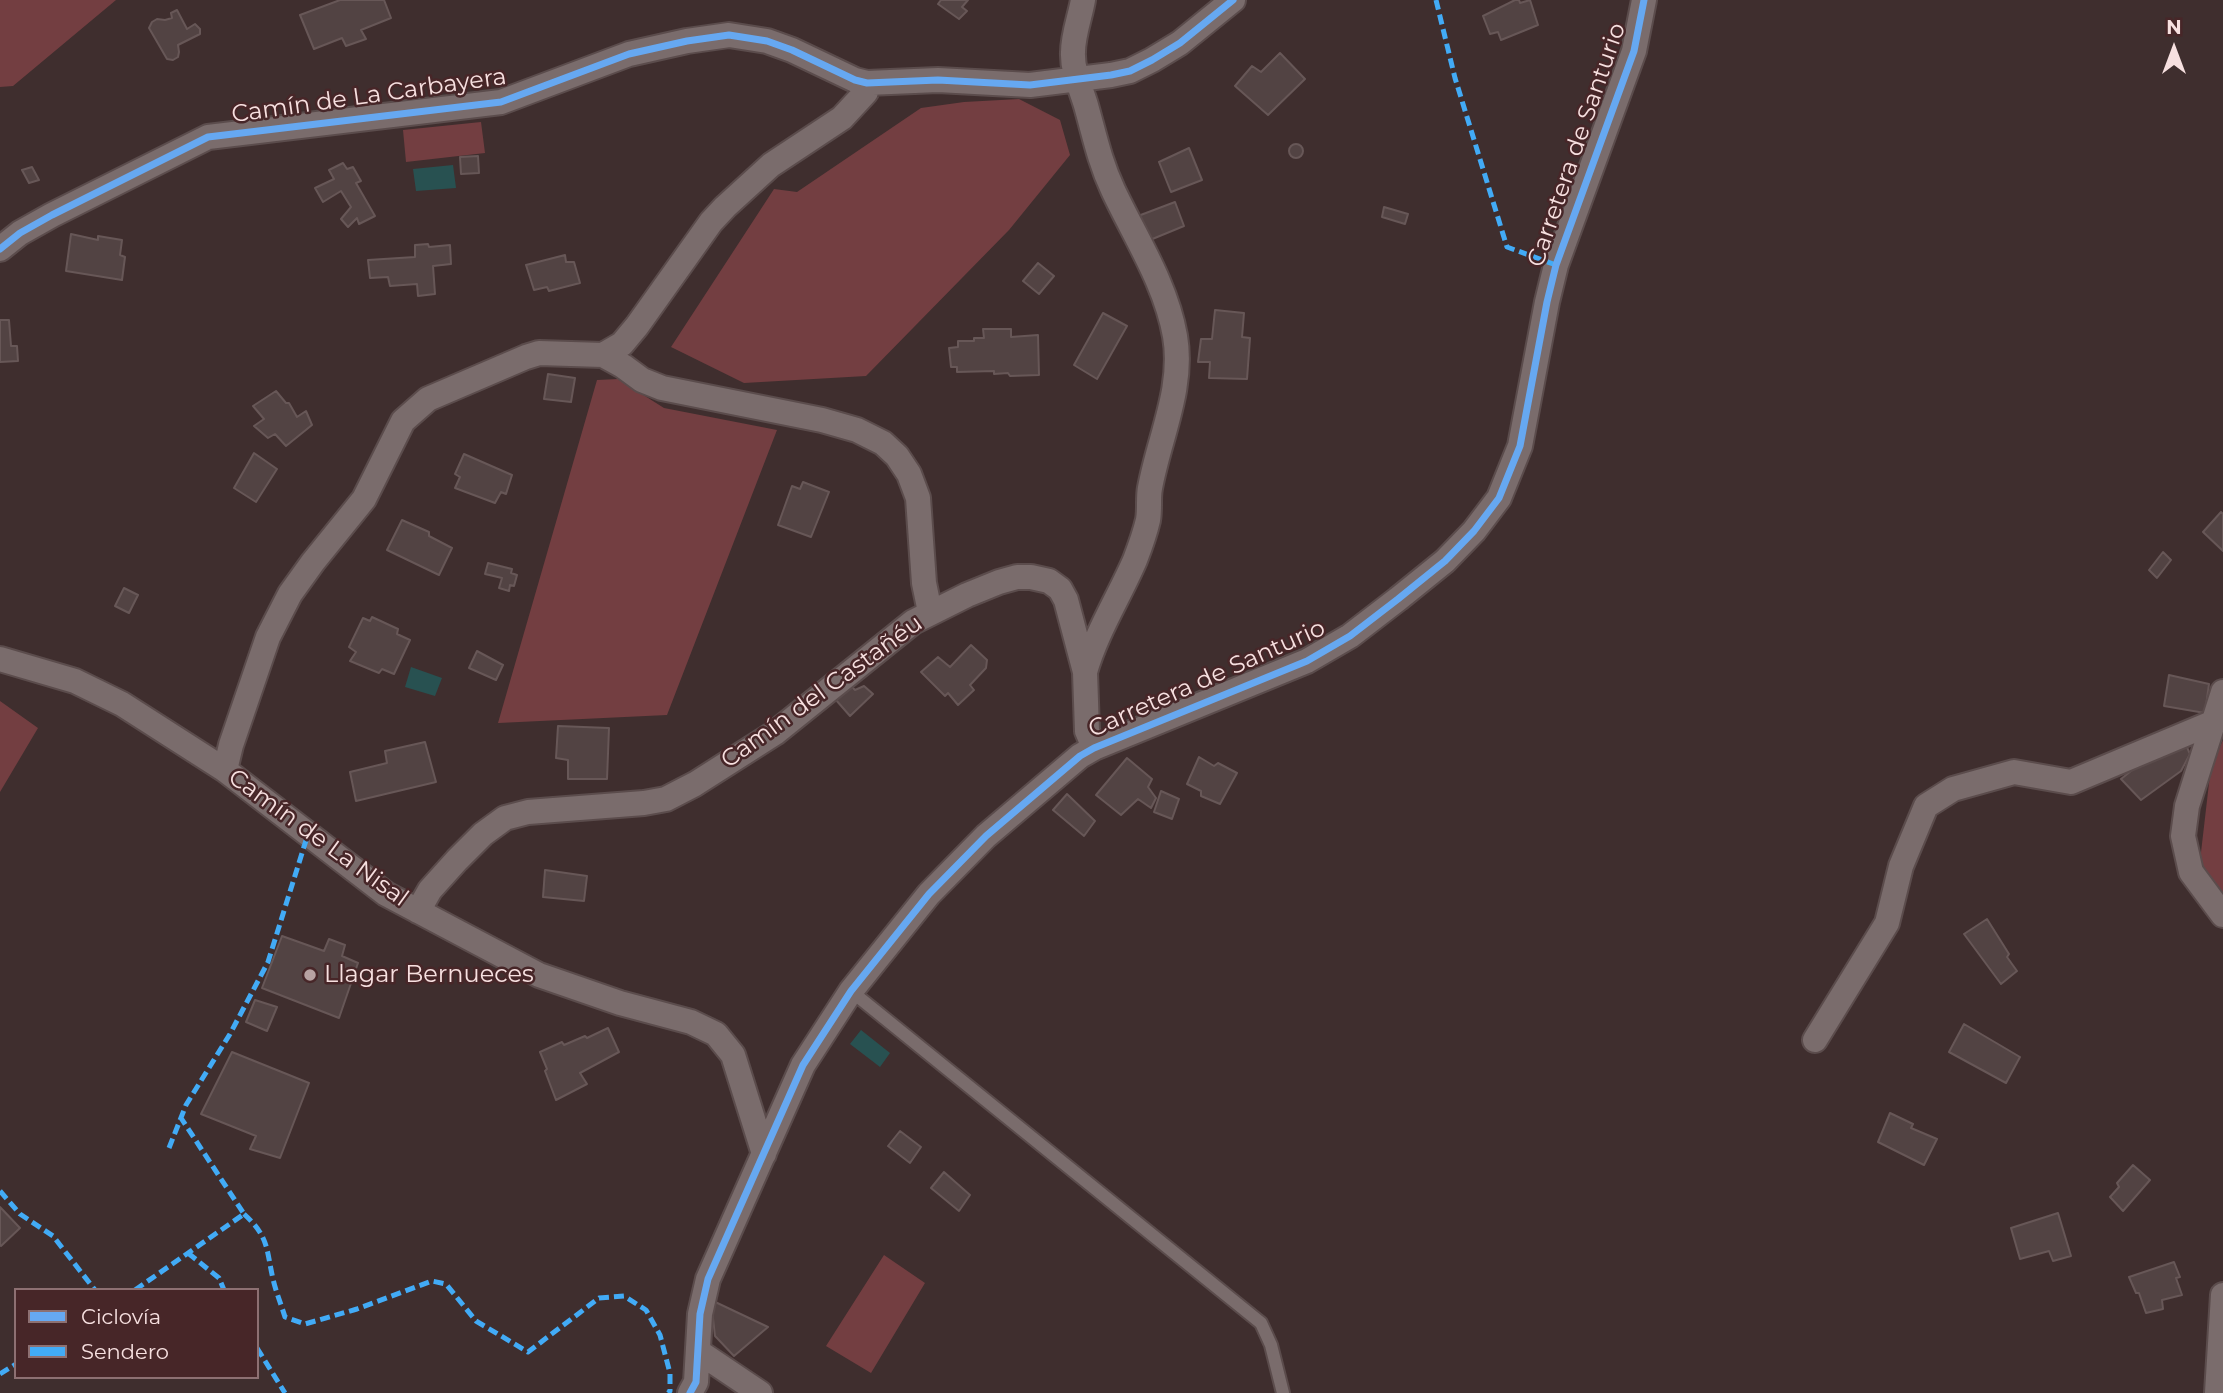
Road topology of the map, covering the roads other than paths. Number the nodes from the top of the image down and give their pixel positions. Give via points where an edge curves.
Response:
1 (1083, 0) edge
2 (1233, 0) edge
3 (1644, 0) edge
4 (1077, 79) junction
5 (867, 83) junction
6 (0, 249) edge
7 (603, 355) junction
8 (930, 612) junction
9 (0, 659) edge
10 (1085, 672) junction
11 (2223, 692) edge
12 (2214, 722) junction
13 (1094, 748) junction
14 (225, 770) junction
15 (418, 911) junction
16 (2223, 915) edge
17 (851, 991) junction
18 (1815, 1040) dead end
19 (764, 1154) junction
20 (2223, 1295) edge
21 (699, 1352) junction
22 (690, 1393) edge
23 (760, 1393) edge
24 (1283, 1393) edge
25 (2217, 1393) edge

1 - 4 street via 1072,50
2 - 4 street, Camín de La Carbayera via 1152,60 1130,71
3 - 13 street, Carretera de Santurio via 1634,51 1556,265 1520,446 1499,498 1444,561 1350,636 1307,661
4 - 5 street, Camín de La Carbayera via 1030,85 938,80
4 - 10 street via 1097,154 1168,311 1176,367 1143,536
5 - 6 street, Camín de La Carbayera via 767,41 743,36 687,41 629,54 501,103 208,137 52,215
5 - 7 street via 866,92 842,118 771,165 725,207 637,326 622,344
7 - 8 street via 662,388 822,421 883,443 909,474 918,498
7 - 14 street via 539,353 526,357 428,399 402,421 364,499 290,594 268,637
8 - 10 street, Camín del Castañéu via 999,582 1031,577 1049,581 1066,600
8 - 15 street, Camín del Castañéu via 775,733 666,799 505,818 457,860
9 - 14 street, Camín de La Nisal via 75,681 110,698
10 - 13 street, Camín del Castañéu via 1087,731
11 - 12 street
12 - 16 street via 2187,806 2183,836 2191,872
12 - 18 street via 2071,782 2014,772 1953,789 1926,806 1901,866 1887,923
13 - 17 street, Carretera de Santurio via 986,836 929,894
14 - 15 street, Camín de La Nisal via 386,894
15 - 19 street, Camín de La Nisal via 539,975 716,1034 733,1055
17 - 19 street, Carretera de Santurio via 803,1065
17 - 24 lane via 1261,1322
19 - 21 street, Carretera de Santurio via 708,1279 700,1314
20 - 25 street
21 - 22 street, Carretera de Santurio via 696,1382
21 - 23 street

